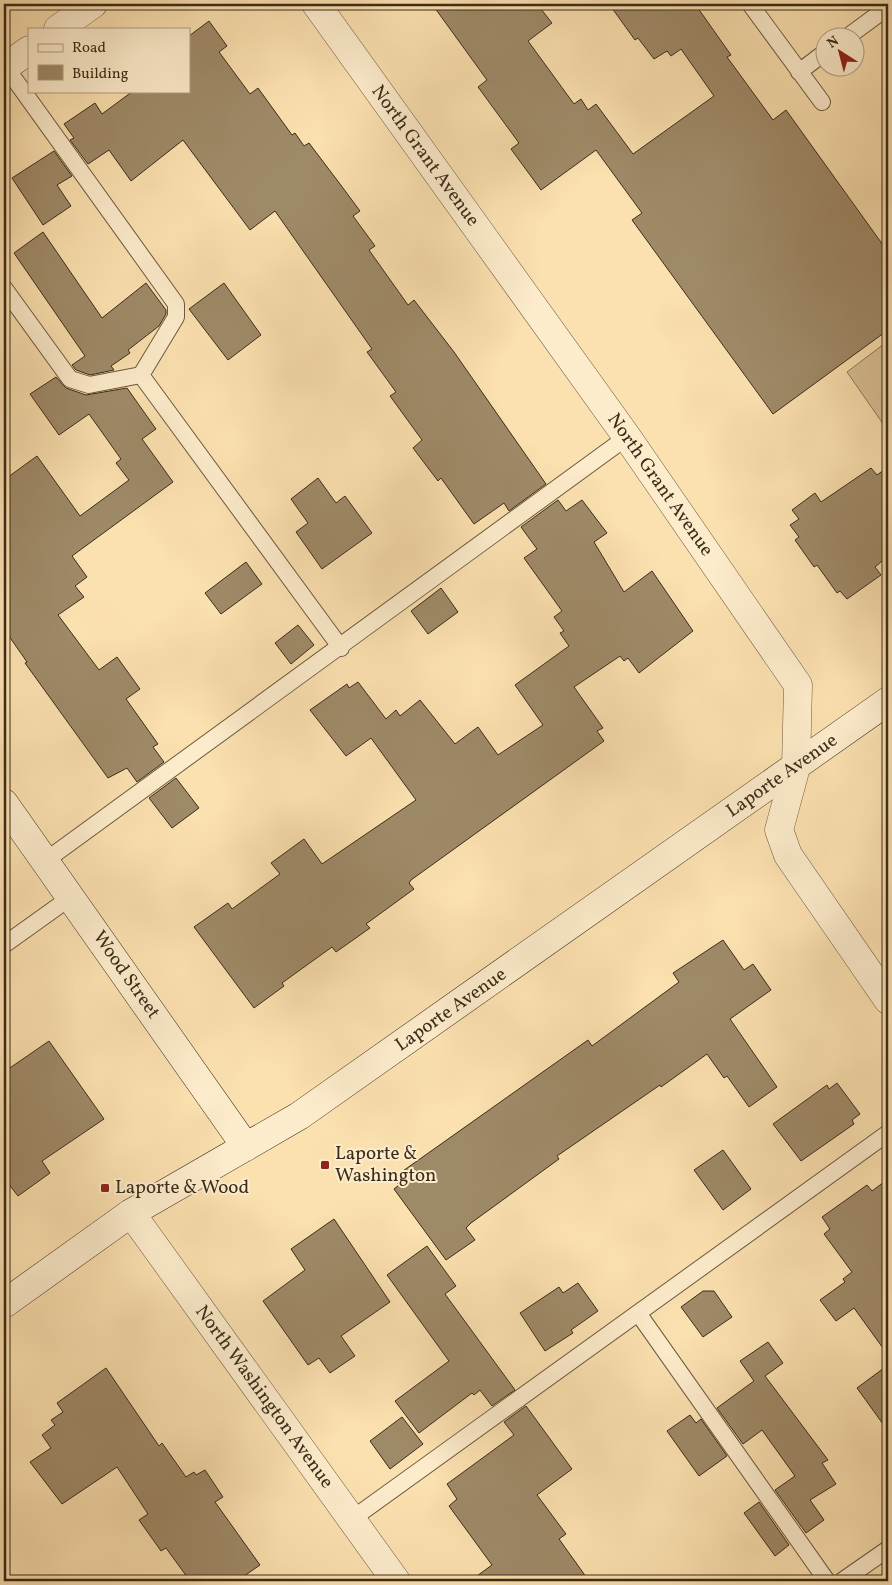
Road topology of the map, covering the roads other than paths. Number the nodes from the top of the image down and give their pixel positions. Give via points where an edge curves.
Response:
1 (93, 4) edge
2 (316, 4) edge
3 (750, 4) edge
4 (888, 7) edge
5 (59, 28) edge
6 (860, 28) edge
7 (28, 51) edge
8 (814, 61) edge
9 (5, 67) edge
10 (799, 72) junction
11 (822, 102) dead end
12 (4, 288) edge
13 (141, 375) junction
14 (628, 437) junction
15 (340, 648) junction
16 (888, 701) edge
17 (796, 766) junction
18 (4, 803) edge
19 (46, 861) junction
20 (71, 897) junction
21 (4, 944) edge
22 (888, 1000) edge
23 (888, 1133) edge
24 (246, 1147) junction
25 (131, 1213) junction
26 (4, 1304) edge
27 (638, 1313) junction
28 (352, 1519) junction
29 (888, 1549) edge
30 (396, 1581) edge
31 (827, 1581) edge
32 (842, 1581) edge

1 - 5 street
2 - 14 street, North Grant Avenue
3 - 10 lane
4 - 6 lane
7 - 9 street
8 - 10 lane
9 - 13 lane via 176,304 176,318
10 - 11 lane
12 - 13 lane via 70,380 89,385
13 - 15 lane
14 - 15 lane
14 - 17 street, North Grant Avenue via 798,685
15 - 19 lane
16 - 17 street, Laporte Avenue
17 - 22 street, North Grant Avenue via 779,830 788,855
17 - 24 street, Laporte Avenue via 299,1116
18 - 19 street, Wood Street
19 - 20 street, Wood Street
20 - 21 lane
20 - 24 street, Wood Street
23 - 27 lane
24 - 25 street, Laporte Avenue
25 - 26 street, Laporte Avenue
25 - 28 street, North Washington Avenue
27 - 28 lane
27 - 31 lane
28 - 30 street, North Washington Avenue
29 - 32 lane

